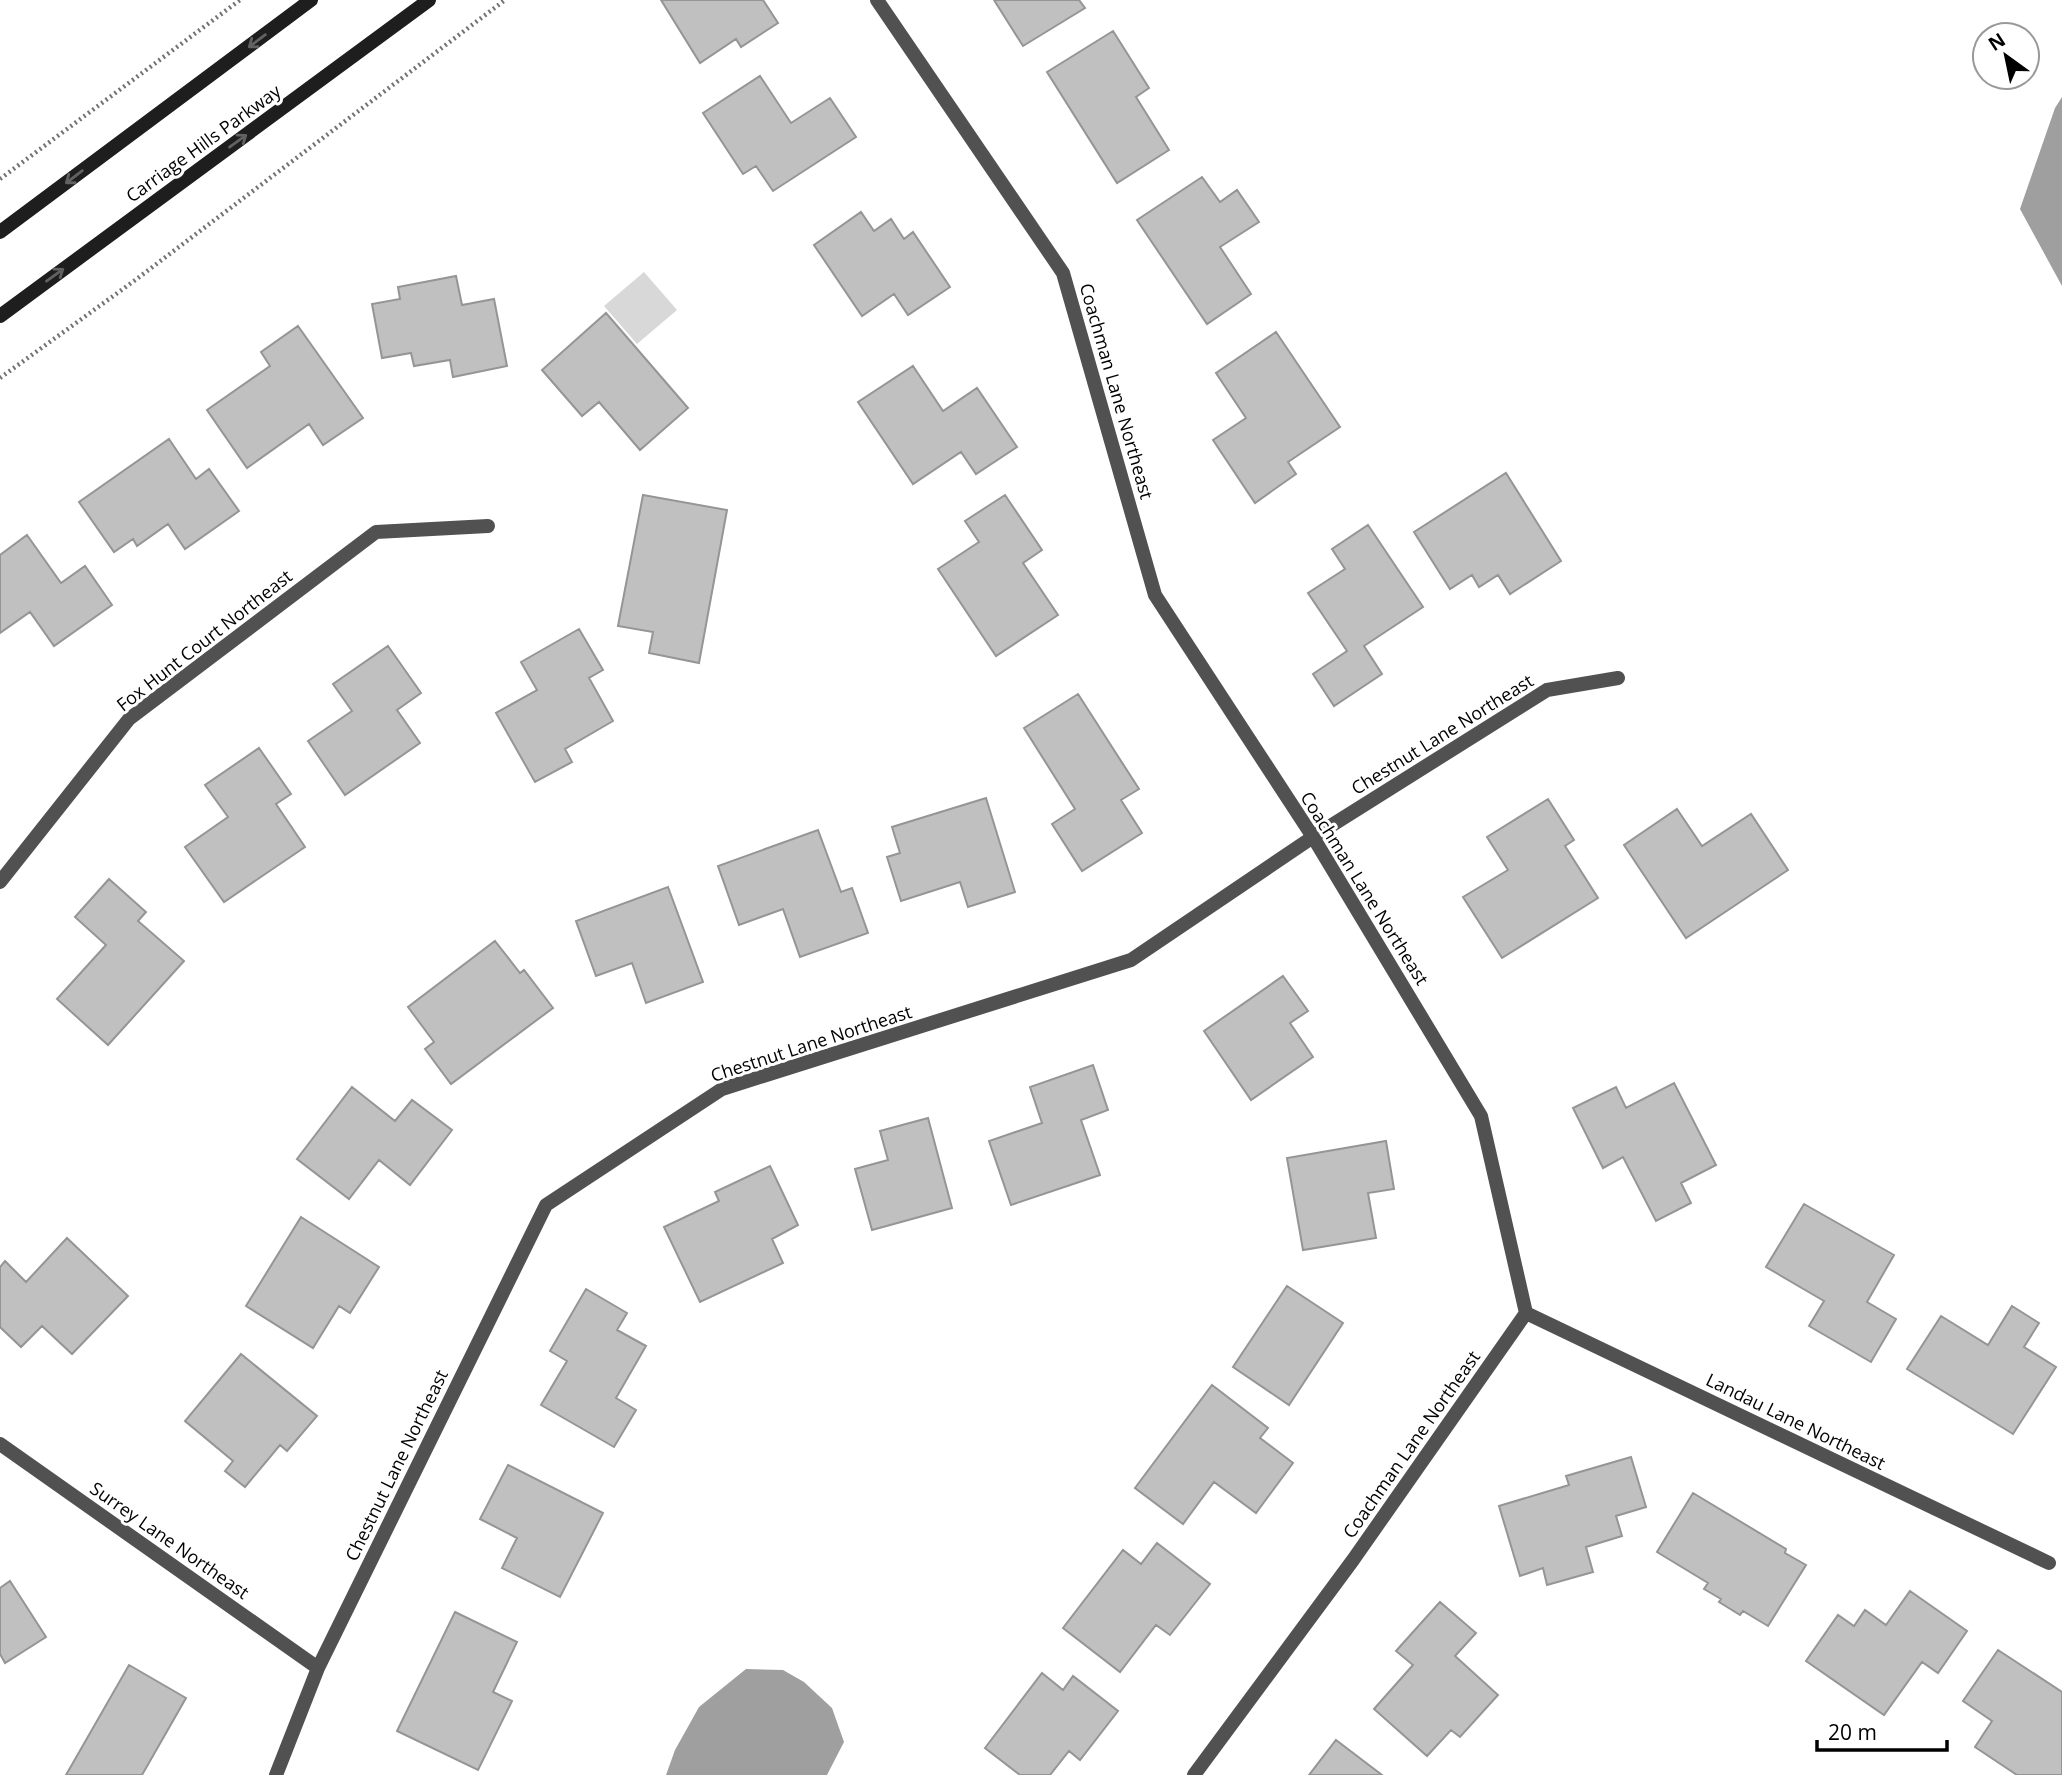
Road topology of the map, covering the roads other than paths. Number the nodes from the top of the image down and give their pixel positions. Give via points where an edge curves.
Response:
1 (311, 0) edge
2 (429, 0) edge
3 (877, 0) edge
4 (0, 232) edge
5 (0, 316) edge
6 (488, 526) dead end
7 (1618, 678) dead end
8 (1313, 837) junction
9 (0, 882) edge
10 (1526, 1313) junction
11 (0, 1444) edge
12 (2049, 1563) dead end
13 (318, 1668) junction
14 (276, 1775) edge
15 (1194, 1775) edge

1 -> 4 street
5 -> 2 street, Carriage Hills Parkway
3 - 8 street, Coachman Lane Northeast via 1063,273 1155,595
6 - 9 street, Fox Hunt Court Northeast via 376,532 129,719
7 - 8 street, Chestnut Lane Northeast via 1547,690
8 - 10 street, Coachman Lane Northeast via 1481,1116
8 - 13 street, Chestnut Lane Northeast via 1132,960 722,1089 546,1205
10 - 12 street, Landau Lane Northeast
10 - 15 street, Coachman Lane Northeast via 1353,1560
11 - 13 street, Surrey Lane Northeast
13 - 14 street, Chestnut Lane Northeast

